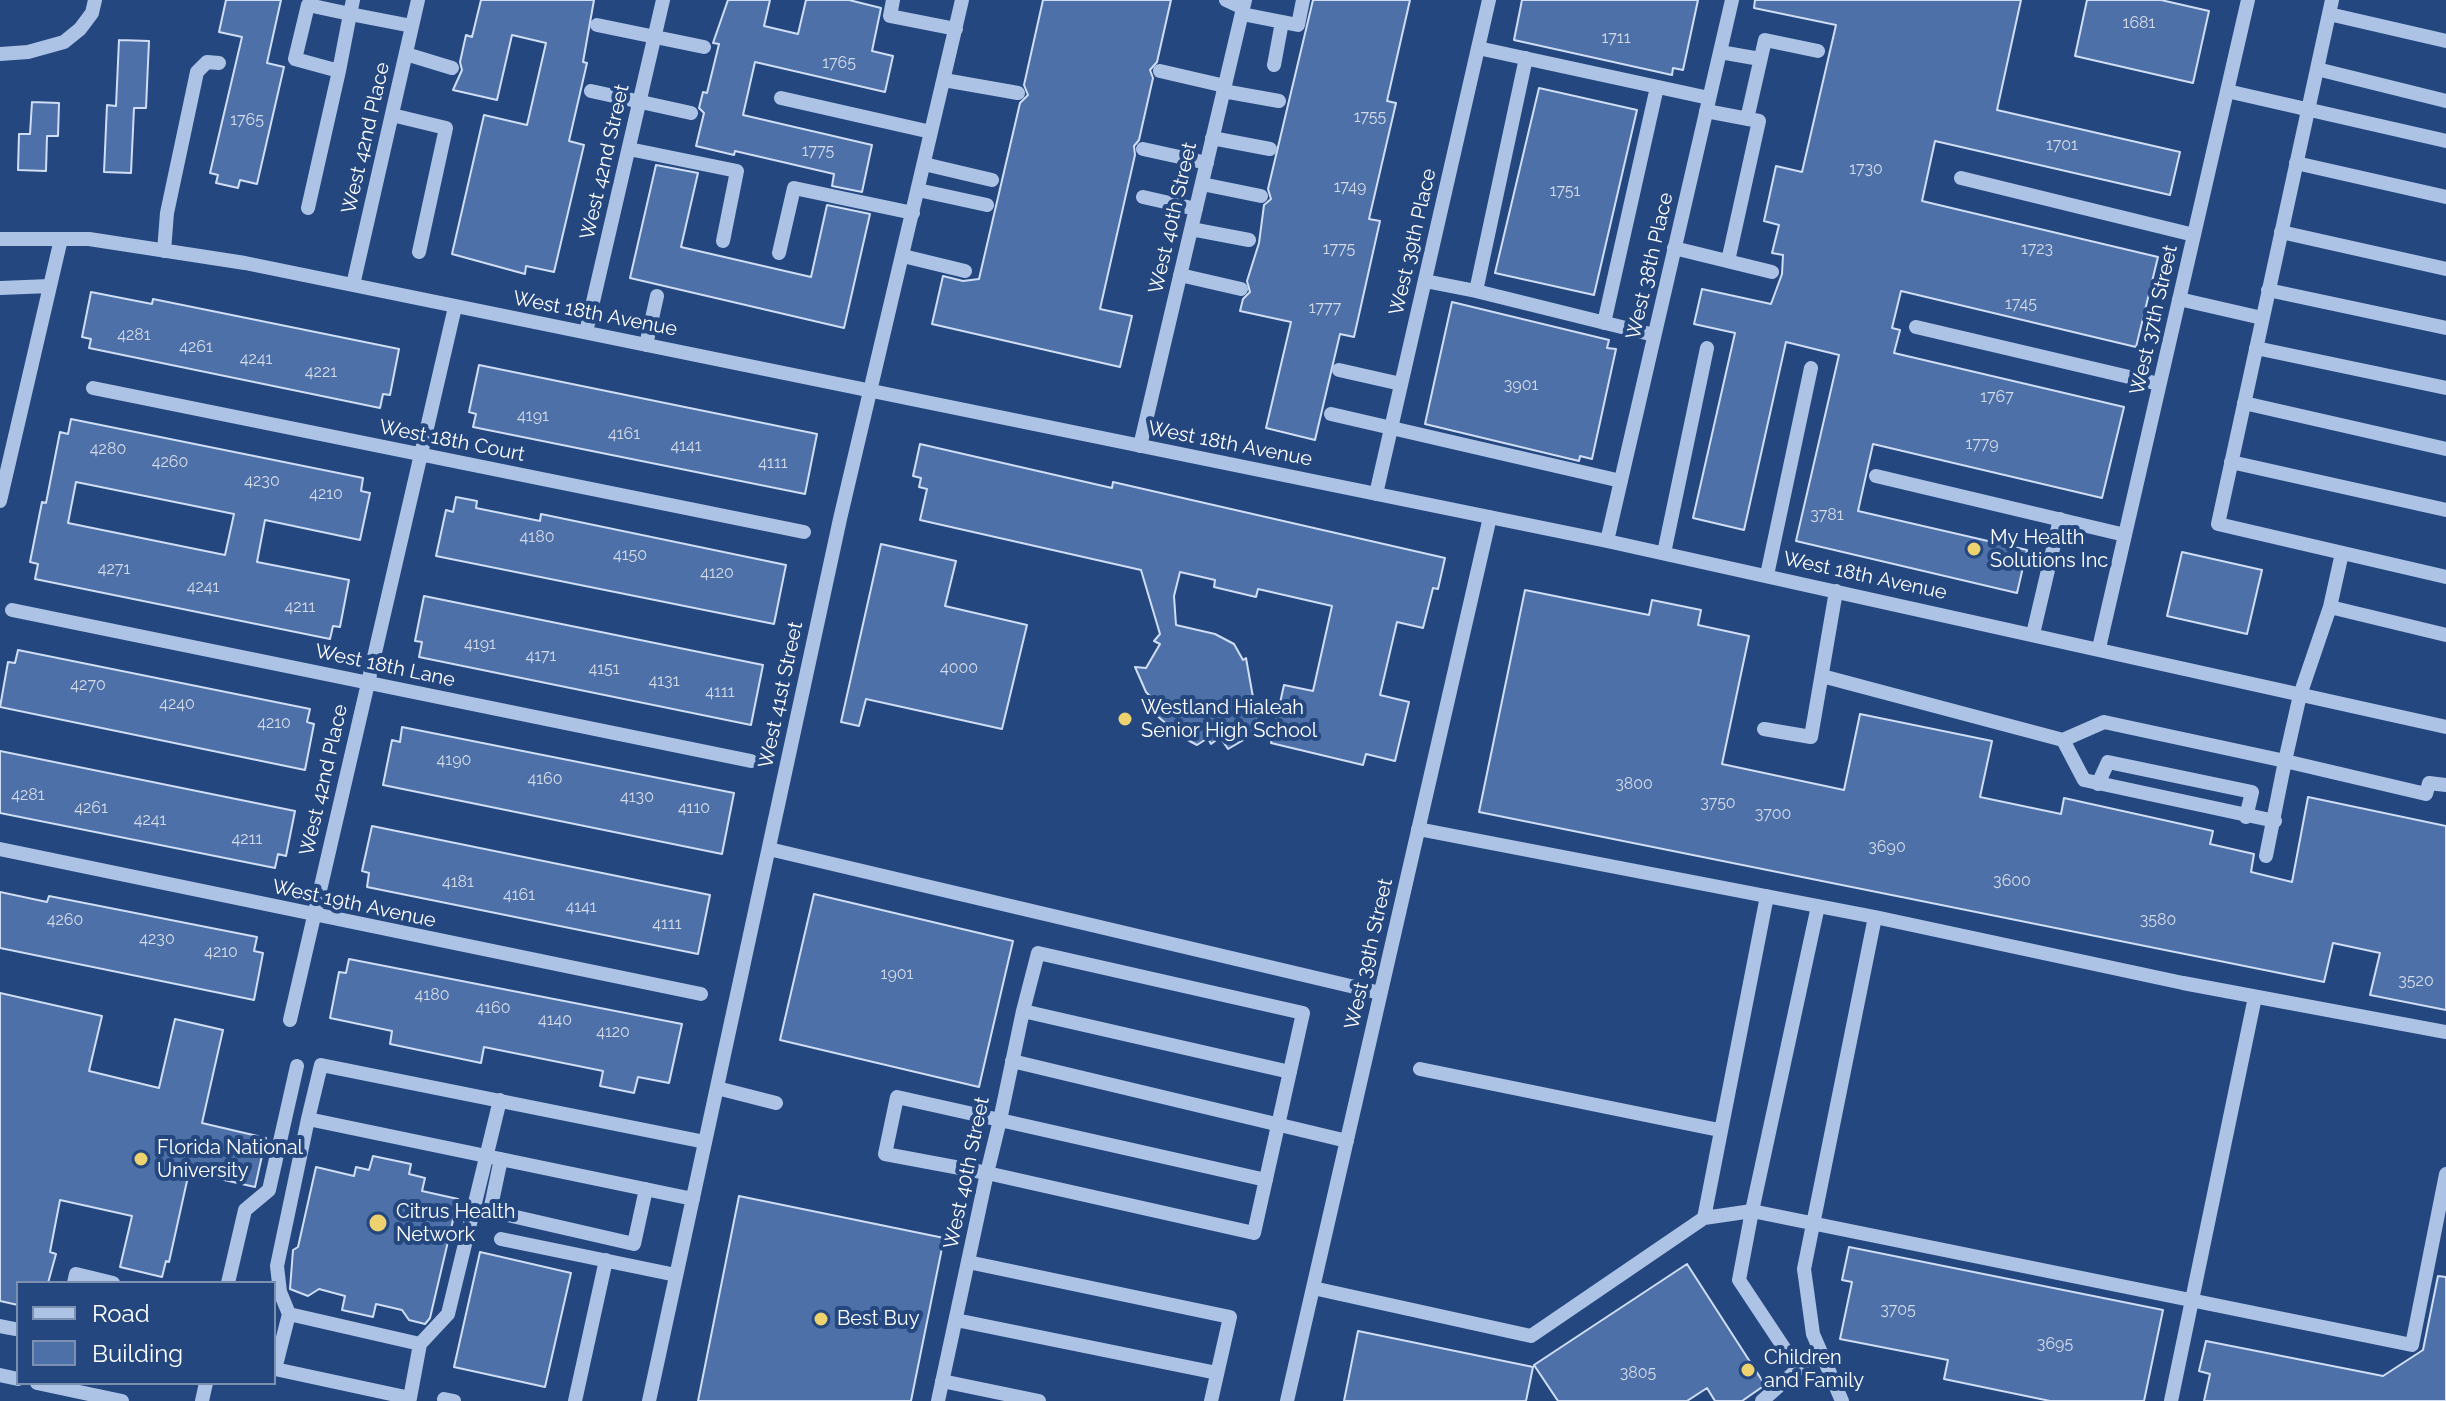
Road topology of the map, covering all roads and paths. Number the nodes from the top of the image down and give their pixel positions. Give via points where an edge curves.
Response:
1 (95, 0) edge
2 (418, 0) edge
3 (663, 0) edge
4 (893, 0) edge
5 (962, 0) edge
6 (1226, 0) edge
7 (1303, 0) edge
8 (1489, 0) edge
9 (1732, 0) edge
10 (2248, 0) edge
11 (352, 7) edge
12 (1243, 7) edge
13 (2331, 7) edge
14 (1282, 22) junction
15 (597, 25) dead end
16 (412, 26) junction
17 (956, 29) junction
18 (655, 37) junction
19 (2446, 41) edge
20 (704, 47) dead end
21 (1478, 48) junction
22 (1818, 51) dead end
23 (1720, 52) junction
24 (0, 54) edge
25 (406, 54) junction
26 (1526, 58) junction
27 (1760, 59) junction
28 (219, 63) dead end
29 (1274, 65) dead end
30 (452, 68) dead end
31 (2317, 69) junction
32 (339, 71) junction
33 (1160, 71) dead end
34 (944, 80) junction
35 (1657, 87) junction
36 (1224, 89) junction
37 (591, 91) dead end
38 (2227, 91) junction
39 (1018, 93) dead end
40 (781, 98) dead end
41 (640, 101) junction
42 (1279, 101) dead end
43 (2446, 101) edge
44 (1707, 105) junction
45 (2307, 110) junction
46 (691, 113) dead end
47 (392, 115) junction
48 (1747, 119) junction
49 (931, 132) junction
50 (1212, 138) junction
51 (2446, 141) edge
52 (629, 149) junction
53 (1143, 149) dead end
54 (1270, 149) dead end
55 (1207, 163) junction
56 (2296, 163) junction
57 (924, 164) junction
58 (1961, 178) dead end
59 (992, 180) dead end
60 (1202, 184) junction
61 (918, 190) junction
62 (1261, 196) dead end
63 (1143, 197) dead end
64 (2446, 197) edge
65 (987, 205) dead end
66 (308, 208) dead end
67 (1196, 209) junction
68 (913, 213) junction
69 (1191, 229) junction
70 (2281, 232) junction
71 (2194, 235) junction
72 (0, 239) edge
73 (61, 239) junction
74 (1249, 240) dead end
75 (723, 241) dead end
76 (1674, 248) junction
77 (164, 251) junction
78 (419, 252) dead end
79 (779, 253) dead end
80 (903, 256) junction
81 (1728, 261) junction
82 (2446, 269) edge
83 (965, 271) dead end
84 (1772, 272) dead end
85 (1180, 275) junction
86 (1425, 281) junction
87 (353, 285) junction
88 (50, 286) junction
89 (0, 288) edge
90 (1241, 289) dead end
91 (2268, 290) junction
92 (1476, 291) junction
93 (657, 296) dead end
94 (2179, 299) junction
95 (455, 307) junction
96 (2262, 318) junction
97 (1604, 323) junction
98 (1916, 327) dead end
99 (2446, 328) edge
100 (586, 332) junction
101 (1654, 335) junction
102 (646, 345) junction
103 (1707, 348) dead end
104 (2256, 348) junction
105 (1811, 368) dead end
106 (1339, 370) dead end
107 (1401, 384) junction
108 (2159, 384) junction
109 (93, 388) dead end
110 (2446, 388) edge
111 (871, 392) junction
112 (2244, 403) junction
113 (1331, 414) dead end
114 (1391, 428) junction
115 (1140, 446) junction
116 (2446, 449) edge
117 (423, 455) junction
118 (2231, 462) junction
119 (1876, 476) dead end
120 (1621, 481) junction
121 (1376, 494) junction
122 (0, 501) edge
123 (2446, 510) edge
124 (1490, 517) junction
125 (2060, 519) junction
126 (804, 532) dead end
127 (2125, 535) junction
128 (1607, 541) junction
129 (1664, 553) junction
130 (2342, 553) junction
131 (1767, 575) junction
132 (2446, 577) edge
133 (1836, 591) junction
134 (2330, 607) junction
135 (12, 610) dead end
136 (2033, 634) junction
137 (2446, 635) edge
138 (2099, 648) junction
139 (1822, 676) junction
140 (367, 682) junction
141 (2300, 695) junction
142 (2446, 727) edge
143 (1764, 729) dead end
144 (2063, 740) junction
145 (751, 761) dead end
146 (2285, 761) junction
147 (2098, 784) junction
148 (2446, 785) edge
149 (2246, 817) junction
150 (2275, 821) junction
151 (1418, 829) junction
152 (0, 849) edge
153 (769, 849) junction
154 (2266, 856) dead end
155 (1767, 896) junction
156 (1818, 906) junction
157 (314, 917) junction
158 (1875, 917) junction
159 (1380, 993) junction
160 (701, 994) dead end
161 (2255, 997) junction
162 (1023, 1011) junction
163 (290, 1020) dead end
164 (2446, 1032) edge
165 (1012, 1061) junction
166 (297, 1066) dead end
167 (1420, 1069) dead end
168 (1290, 1072) junction
169 (717, 1088) junction
170 (500, 1100) junction
171 (776, 1103) dead end
172 (308, 1119) junction
173 (1000, 1120) junction
174 (1278, 1126) junction
175 (1719, 1130) junction
176 (1347, 1141) junction
177 (705, 1142) junction
178 (494, 1158) junction
179 (987, 1173) junction
180 (2446, 1174) edge
181 (1266, 1180) junction
182 (646, 1189) junction
183 (693, 1199) junction
184 (1752, 1211) junction
185 (1704, 1218) junction
186 (1811, 1223) junction
187 (501, 1239) dead end
188 (606, 1260) junction
189 (968, 1262) junction
190 (676, 1275) junction
191 (74, 1281) edge
192 (105, 1281) edge
193 (228, 1281) edge
194 (1313, 1288) junction
195 (2192, 1301) junction
196 (289, 1314) junction
197 (956, 1320) junction
198 (420, 1344) junction
199 (1822, 1356) junction
200 (276, 1365) edge
201 (276, 1369) edge
202 (1798, 1369) junction
203 (1217, 1373) junction
204 (942, 1381) junction
205 (50, 1385) edge
206 (409, 1400) edge
207 (122, 1401) edge
208 (575, 1401) edge
209 (649, 1401) edge
210 (938, 1401) edge
211 (1039, 1401) edge
212 (1211, 1401) edge
213 (1287, 1401) edge
214 (1762, 1401) edge
215 (1842, 1401) edge
216 (2171, 1401) edge

1 - 24 street via 92,13 64,42
2 - 16 street, West 42nd Place
3 - 18 street, West 42nd Street
4 - 17 street via 890,16
5 - 17 street, West 41st Street
6 - 12 street
7 - 14 street via 1298,25
8 - 21 street, West 39th Place
9 - 23 street, West 38th Place
10 - 38 street, West 37th Street
11 - 16 street
11 - 32 street
11 - 32 street via 308,5 295,59
12 - 14 street
12 - 36 street, West 40th Street
13 - 19 street
13 - 31 street
14 - 29 street
15 - 18 street
16 - 25 street, West 42nd Place
17 - 34 street, West 41st Street
18 - 20 street
18 - 41 street, West 42nd Street
21 - 26 street
21 - 86 street, West 39th Place
22 - 27 street via 1765,40
23 - 27 street
23 - 44 street, West 38th Place
25 - 30 street
25 - 47 street, West 42nd Place
26 - 35 street
26 - 92 street
27 - 48 street
28 - 77 street via 207,62 197,72
31 - 43 street
31 - 45 street
32 - 66 street
33 - 36 street
34 - 39 street
34 - 49 street, West 41st Street
35 - 44 street
35 - 97 street
36 - 42 street
36 - 50 street, West 40th Street
37 - 41 street
38 - 45 street
38 - 71 street, West 37th Street
40 - 49 street
41 - 46 street
41 - 52 street, West 42nd Street
44 - 48 street
44 - 76 street, West 38th Place
45 - 51 street
45 - 56 street
47 - 78 street via 446,128
47 - 87 street, West 42nd Place
48 - 81 street via 1759,121
49 - 57 street, West 41st Street
50 - 54 street
50 - 55 street, West 40th Street
52 - 75 street via 737,171
52 - 100 street, West 42nd Street
53 - 55 street
55 - 60 street, West 40th Street
56 - 64 street
56 - 70 street
57 - 59 street
57 - 61 street, West 41st Street
58 - 71 street
60 - 62 street
60 - 67 street, West 40th Street
61 - 65 street
61 - 68 street, West 41st Street
63 - 67 street
67 - 69 street, West 40th Street
68 - 79 street via 794,188
68 - 80 street, West 41st Street
69 - 74 street
69 - 85 street, West 40th Street
70 - 82 street
70 - 91 street
71 - 94 street, West 37th Street
72 - 73 street, West 18th Avenue
73 - 77 street, West 18th Avenue
73 - 88 street
76 - 81 street
76 - 101 street, West 38th Place
77 - 87 street, West 18th Avenue
80 - 83 street
80 - 111 street, West 41st Street
81 - 84 street
85 - 90 street
85 - 115 street, West 40th Street
86 - 92 street
86 - 107 street, West 39th Place
87 - 95 street, West 18th Avenue
88 - 89 street
88 - 122 street
91 - 96 street
91 - 99 street
92 - 97 street
93 - 102 street
94 - 96 street
94 - 108 street, West 37th Street
95 - 100 street, West 18th Avenue
95 - 117 street
96 - 104 street
97 - 101 street
98 - 108 street
100 - 102 street, West 18th Avenue
101 - 120 street, West 38th Place
102 - 111 street, West 18th Avenue
103 - 129 street
104 - 110 street
104 - 112 street
105 - 131 street
106 - 107 street
107 - 114 street, West 39th Place
108 - 127 street, West 37th Street
109 - 117 street, West 18th Court
111 - 115 street, West 18th Avenue
111 - 153 street, West 41st Street
112 - 116 street
112 - 118 street
113 - 114 street
114 - 120 street
114 - 121 street, West 39th Place
115 - 121 street, West 18th Avenue
117 - 126 street, West 18th Court
117 - 140 street, West 42nd Place
118 - 123 street
118 - 130 street via 2218,524
119 - 125 street
120 - 128 street, West 38th Place
121 - 124 street, West 18th Avenue
124 - 128 street, West 18th Avenue
124 - 151 street, West 39th Street
125 - 127 street
125 - 136 street
127 - 138 street, West 37th Street
128 - 129 street, West 18th Avenue
129 - 131 street, West 18th Avenue
130 - 132 street
130 - 134 street
131 - 133 street, West 18th Avenue
133 - 136 street, West 18th Avenue
133 - 139 street
134 - 137 street
134 - 141 street
135 - 140 street, West 18th Lane
136 - 138 street, West 18th Avenue
138 - 141 street, West 18th Avenue
139 - 143 street via 1811,737
139 - 144 street
140 - 145 street, West 18th Lane
140 - 157 street, West 42nd Place
141 - 142 street, West 18th Avenue
141 - 146 street
144 - 146 street via 2104,722
144 - 147 street via 2084,780
146 - 148 street via 2426,794 2429,783
146 - 150 street
147 - 149 street
147 - 149 street via 2108,762 2252,792
149 - 150 street
150 - 154 street
151 - 155 street
151 - 159 street, West 39th Street
152 - 157 street, West 19th Avenue
153 - 159 street
153 - 169 street, West 41st Street
155 - 156 street
155 - 175 street
156 - 158 street
156 - 184 street
157 - 160 street, West 19th Avenue
157 - 163 street, West 42nd Place
158 - 161 street
158 - 186 street
159 - 176 street, West 39th Street
161 - 164 street
161 - 195 street
162 - 165 street, West 40th Street
162 - 168 street
162 - 168 street, West 40th Street via 1038,953 1303,1013
165 - 173 street, West 40th Street
165 - 174 street
166 - 193 street via 269,1190 245,1210
167 - 175 street
168 - 174 street
169 - 171 street
169 - 177 street, West 41st Street
170 - 172 street via 321,1065
170 - 177 street
170 - 178 street
172 - 178 street
172 - 196 street via 277,1266
173 - 179 street, West 40th Street
173 - 179 street via 897,1097 885,1154
173 - 181 street
174 - 176 street
174 - 181 street
175 - 185 street
176 - 194 street, West 39th Street
177 - 183 street, West 41st Street
178 - 182 street
178 - 182 street via 490,1211 634,1244
178 - 198 street via 448,1314
179 - 181 street via 1254,1233
179 - 189 street, West 40th Street
180 - 195 street via 2412,1345
182 - 183 street
183 - 190 street, West 41st Street
184 - 185 street
184 - 186 street
184 - 202 street via 1739,1280
185 - 194 street via 1531,1336
186 - 195 street
186 - 199 street via 1805,1284
187 - 188 street
188 - 190 street
188 - 208 street
189 - 197 street, West 40th Street
189 - 203 street via 1230,1317
190 - 209 street, West 41st Street
191 - 192 street via 76,1274
194 - 213 street, West 39th Street
195 - 216 street
196 - 198 street
196 - 200 street
197 - 203 street
197 - 204 street, West 40th Street
198 - 206 street
199 - 202 street
199 - 215 street
201 - 206 street
202 - 214 street
203 - 212 street
204 - 210 street, West 40th Street
204 - 211 street
205 - 207 street

